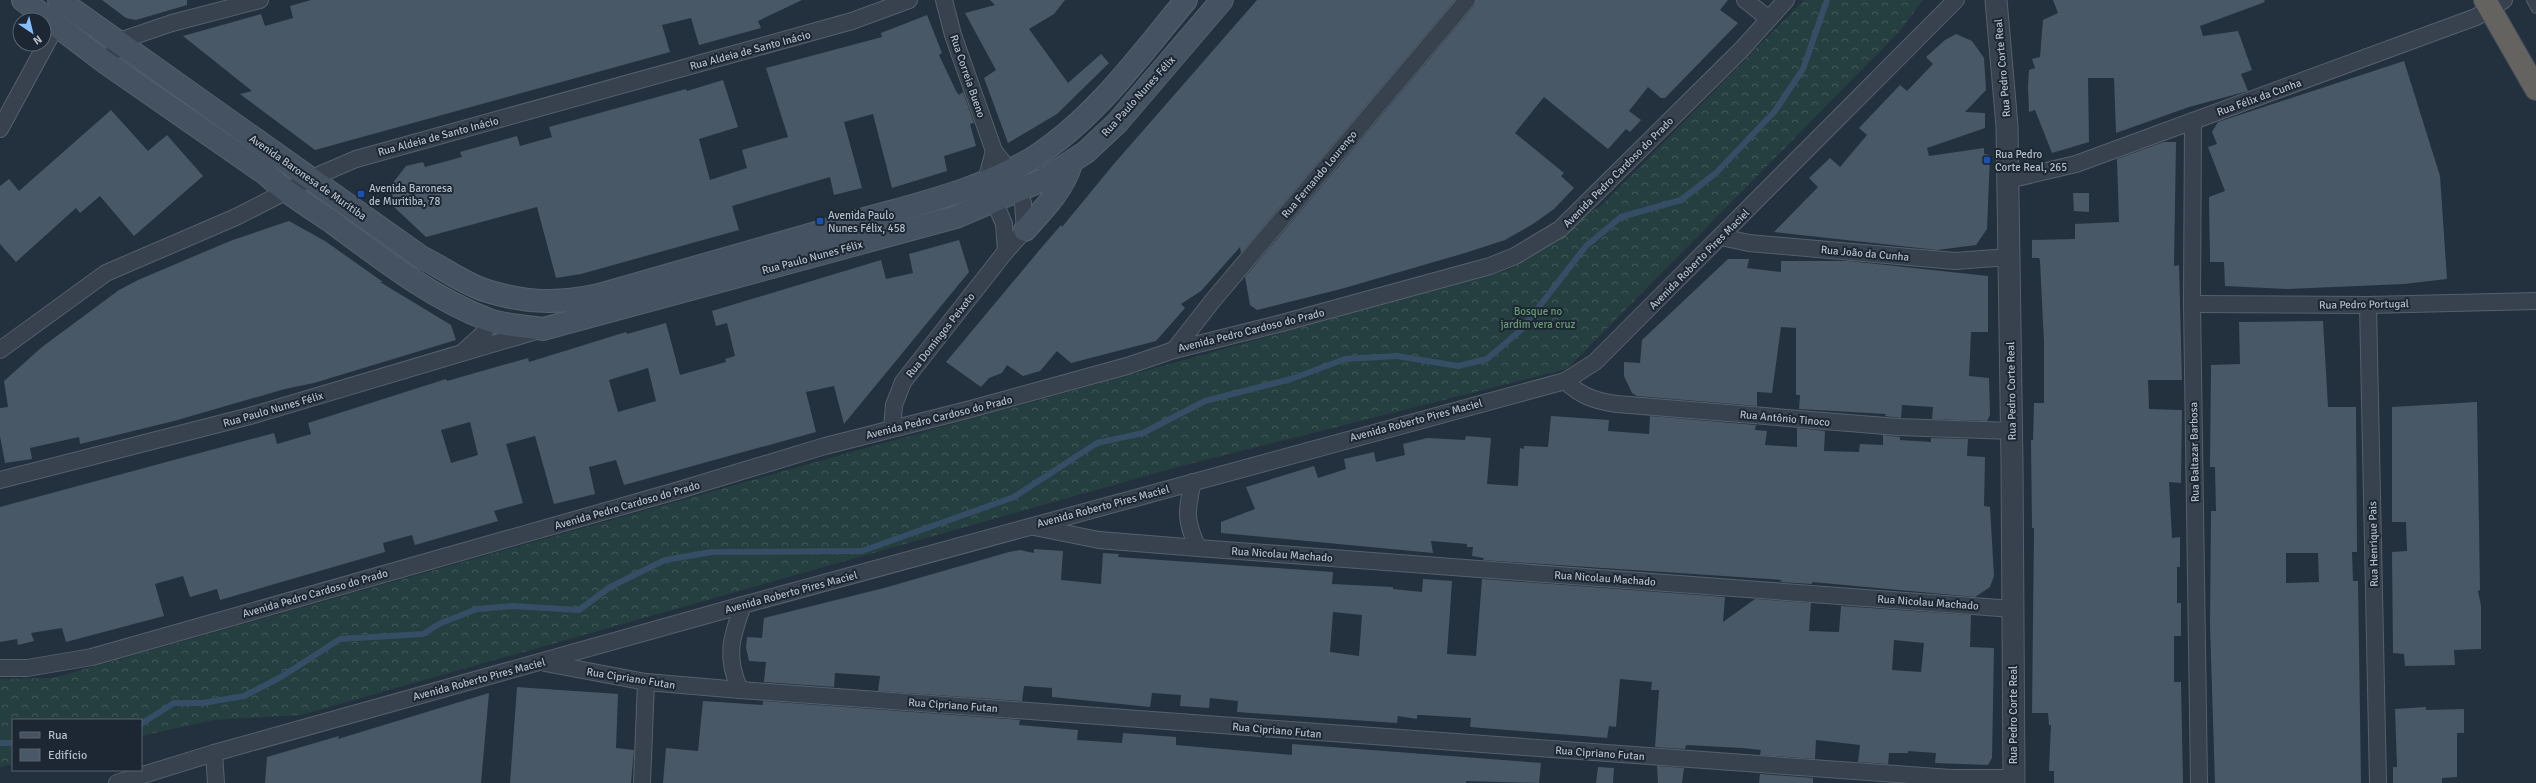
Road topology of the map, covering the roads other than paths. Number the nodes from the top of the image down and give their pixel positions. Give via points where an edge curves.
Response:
1 (24, 0) edge
2 (59, 0) edge
3 (260, 0) edge
4 (909, 0) edge
5 (944, 0) edge
6 (1186, 0) edge
7 (1222, 0) edge
8 (1467, 0) edge
9 (1745, 0) edge
10 (1786, 0) edge
11 (1956, 0) edge
12 (1996, 0) edge
13 (2531, 0) edge
14 (2493, 3) edge
15 (2536, 9) edge
16 (1769, 19) junction
17 (56, 26) junction
18 (119, 45) junction
19 (106, 63) junction
20 (2536, 89) edge
21 (2193, 121) junction
22 (0, 129) edge
23 (994, 151) junction
24 (1071, 164) junction
25 (1010, 171) junction
26 (311, 178) junction
27 (2008, 180) junction
28 (986, 181) junction
29 (286, 192) junction
30 (1019, 192) junction
31 (995, 202) junction
32 (1025, 230) junction
33 (1721, 237) junction
34 (1006, 250) junction
35 (2009, 257) junction
36 (2536, 301) edge
37 (2192, 304) junction
38 (2368, 305) junction
39 (582, 309) junction
40 (491, 320) junction
41 (544, 329) junction
42 (0, 350) edge
43 (1174, 350) junction
44 (459, 356) junction
45 (1565, 381) junction
46 (892, 428) junction
47 (2012, 431) junction
48 (0, 480) edge
49 (1192, 482) junction
50 (1031, 526) junction
51 (1198, 548) junction
52 (743, 605) junction
53 (2013, 609) junction
54 (541, 662) junction
55 (0, 668) edge
56 (646, 682) junction
57 (740, 690) junction
58 (214, 753) junction
59 (2014, 780) edge
60 (117, 783) edge
61 (216, 783) edge
62 (642, 783) edge
63 (2199, 783) edge
64 (2378, 783) edge

1 - 17 main road, Avenida Baronesa de Muritiba
2 - 18 main road, Avenida Baronesa de Muritiba
3 - 18 street via 172,24 122,40
4 - 26 street, Rua Aldeia de Santo Inácio via 852,21 356,159
5 - 23 street, Rua Correia Bueno
6 - 25 main road, Rua Paulo Nunes Félix via 1092,109 1066,134
7 - 24 main road, Rua Paulo Nunes Félix via 1117,123
8 - 43 street, Rua Fernando Lourenço via 1214,299
9 - 16 street
10 - 16 street, Avenida Pedro Cardoso do Prado
11 - 33 street, Avenida Roberto Pires Maciel
12 - 27 street, Rua Pedro Corte Real via 2007,126
13 - 15 lane
14 - 20 highway
14 - 21 street, Rua Félix da Cunha via 2476,17
16 - 43 street, Avenida Pedro Cardoso do Prado via 1560,229 1515,256 1490,266 1282,324
17 - 19 main road, Avenida Baronesa de Muritiba
17 - 22 street
18 - 19 street
18 - 26 main road, Avenida Baronesa de Muritiba
19 - 29 main road, Avenida Baronesa de Muritiba via 259,169
21 - 27 street, Rua Félix da Cunha via 2076,164
21 - 37 street, Rua Baltazar Barbosa
23 - 25 street, Rua Correia Bueno
23 - 28 street
24 - 30 main road, Rua Paulo Nunes Félix
24 - 32 main road via 1062,184 1047,206
25 - 28 main road, Rua Paulo Nunes Félix
25 - 30 street
26 - 29 street, Rua Aldeia de Santo Inácio
26 - 39 main road, Avenida Baronesa de Muritiba via 421,256 486,290 541,303
27 - 35 street, Rua Pedro Corte Real
28 - 31 street
28 - 39 main road, Rua Paulo Nunes Félix
29 - 40 main road, Avenida Baronesa de Muritiba via 315,210 400,273 444,299
29 - 42 street, Rua Aldeia de Santo Inácio via 236,217 106,273
30 - 31 main road, Rua Paulo Nunes Félix
30 - 32 street via 1025,213
31 - 34 street via 1006,230
31 - 39 main road, Rua Paulo Nunes Félix via 956,217
32 - 34 street, Rua Domingos Peixoto
33 - 35 street, Rua João da Cunha via 1749,243 1955,261
33 - 45 street, Avenida Roberto Pires Maciel via 1595,362
34 - 46 street, Rua Domingos Peixoto via 903,382 894,405
35 - 47 street, Rua Pedro Corte Real
36 - 38 street, Rua Pedro Portugal
37 - 38 street, Rua Pedro Portugal
37 - 63 street, Rua Baltazar Barbosa
38 - 64 street, Rua Henrique Pais
39 - 41 main road, Avenida Baronesa de Muritiba
40 - 41 main road, Avenida Baronesa de Muritiba
40 - 44 street via 484,333
41 - 44 street, Rua Paulo Nunes Félix
43 - 46 street, Avenida Pedro Cardoso do Prado via 1104,373
44 - 48 street, Rua Paulo Nunes Félix via 250,416
45 - 47 street, Rua Antônio Tinoco via 1578,393 1597,401 1617,404 1898,427
45 - 49 street, Avenida Roberto Pires Maciel
46 - 55 street, Avenida Pedro Cardoso do Prado via 92,657 27,668
47 - 53 street, Rua Pedro Corte Real
49 - 50 street, Avenida Roberto Pires Maciel
49 - 51 street via 1186,516
50 - 51 street, Rua Nicolau Machado via 1099,540
50 - 52 street, Avenida Roberto Pires Maciel
51 - 53 street, Rua Nicolau Machado
52 - 54 street, Avenida Roberto Pires Maciel
52 - 57 street via 730,644 730,664
53 - 59 street, Rua Pedro Corte Real
54 - 56 street, Rua Cipriano Futan
54 - 58 street, Avenida Roberto Pires Maciel
56 - 57 street, Rua Cipriano Futan
56 - 62 street
57 - 59 street, Rua Cipriano Futan via 1951,778
58 - 60 street, Avenida Roberto Pires Maciel
58 - 61 street

